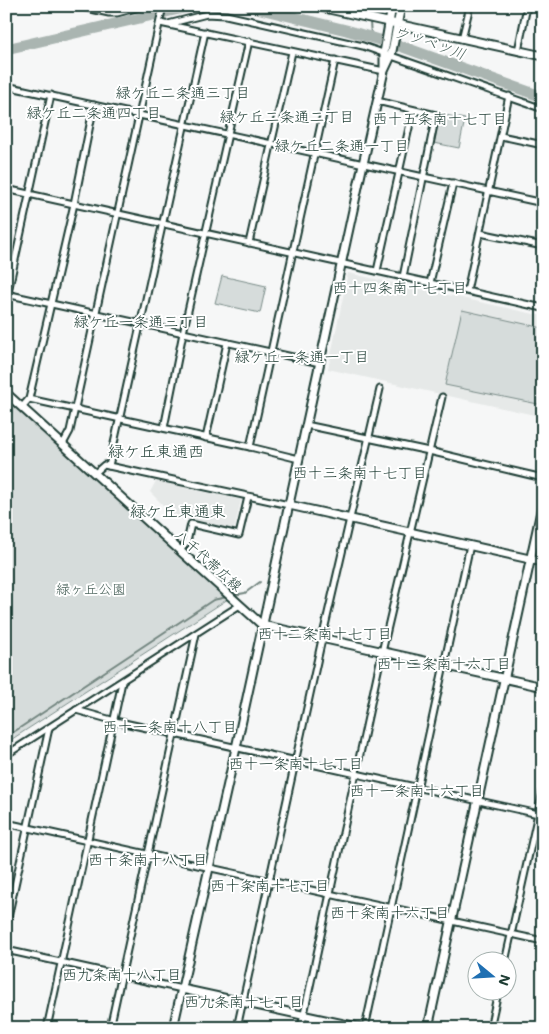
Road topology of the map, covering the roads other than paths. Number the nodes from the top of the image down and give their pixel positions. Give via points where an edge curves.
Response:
1 (77, 6) edge
2 (144, 6) edge
3 (163, 6) edge
4 (315, 6) edge
5 (392, 6) edge
6 (401, 6) edge
7 (470, 6) edge
8 (528, 6) edge
9 (347, 10) edge
10 (160, 22) junction
11 (168, 24) junction
12 (398, 25) junction
13 (389, 27) junction
14 (205, 32) junction
15 (462, 39) junction
16 (249, 41) junction
17 (518, 51) junction
18 (292, 52) junction
19 (388, 52) junction
20 (543, 56) edge
21 (334, 60) junction
22 (384, 71) junction
23 (7, 86) edge
24 (51, 95) junction
25 (509, 96) junction
26 (6, 97) edge
27 (377, 101) junction
28 (94, 105) junction
29 (543, 109) edge
30 (413, 110) junction
31 (139, 115) junction
32 (184, 125) junction
33 (228, 134) junction
34 (501, 136) junction
35 (270, 144) junction
36 (543, 146) edge
37 (314, 153) junction
38 (363, 164) junction
39 (398, 171) junction
40 (424, 176) junction
41 (452, 183) junction
42 (6, 189) edge
43 (489, 191) junction
44 (30, 194) junction
45 (543, 203) edge
46 (74, 204) junction
47 (118, 214) junction
48 (162, 224) junction
49 (206, 233) junction
50 (480, 233) junction
51 (249, 243) junction
52 (543, 246) edge
53 (293, 252) junction
54 (342, 263) junction
55 (377, 271) junction
56 (403, 277) junction
57 (430, 283) junction
58 (467, 291) junction
59 (7, 297) edge
60 (51, 304) junction
61 (543, 308) edge
62 (95, 314) junction
63 (141, 324) junction
64 (183, 333) junction
65 (227, 343) junction
66 (271, 353) junction
67 (320, 363) junction
68 (380, 389) dead end
69 (6, 393) edge
70 (442, 397) dead end
71 (29, 398) junction
72 (22, 407) junction
73 (75, 409) junction
74 (120, 419) junction
75 (306, 425) junction
76 (164, 428) junction
77 (206, 438) junction
78 (369, 438) junction
79 (63, 444) junction
80 (250, 447) junction
81 (429, 451) junction
82 (299, 459) junction
83 (109, 466) junction
84 (95, 473) junction
85 (543, 478) edge
86 (248, 497) junction
87 (543, 502) edge
88 (288, 505) junction
89 (350, 519) junction
90 (410, 532) junction
91 (470, 545) junction
92 (180, 551) junction
93 (530, 559) junction
94 (543, 562) edge
95 (240, 606) junction
96 (262, 625) junction
97 (196, 634) junction
98 (322, 639) junction
99 (382, 652) junction
100 (443, 665) junction
101 (503, 679) junction
102 (122, 682) junction
103 (543, 688) edge
104 (76, 710) junction
105 (114, 721) junction
106 (49, 728) junction
107 (175, 733) junction
108 (236, 748) junction
109 (6, 756) edge
110 (296, 760) junction
111 (356, 774) junction
112 (416, 787) junction
113 (543, 791) edge
114 (477, 800) junction
115 (540, 814) edge
116 (6, 823) edge
117 (27, 828) junction
118 (88, 842) junction
119 (149, 855) junction
120 (209, 868) junction
121 (269, 881) junction
122 (330, 894) junction
123 (390, 908) junction
124 (450, 921) junction
125 (6, 927) edge
126 (511, 934) junction
127 (543, 941) edge
128 (6, 950) edge
129 (507, 952) edge
130 (62, 963) junction
131 (121, 976) junction
132 (182, 989) junction
133 (243, 1002) junction
134 (496, 1002) edge
135 (304, 1015) junction
136 (47, 1028) edge
137 (110, 1028) edge
138 (173, 1028) edge
139 (237, 1028) edge
140 (301, 1028) edge
141 (363, 1028) edge
142 (428, 1028) edge
143 (490, 1028) edge

1 - 2 street via 109,13
3 - 10 street
4 - 9 street
5 - 13 street
6 - 12 street
7 - 15 street
8 - 17 street
9 - 13 street
10 - 11 street
10 - 31 street
11 - 14 street
11 - 19 street via 207,14 226,14
12 - 13 street
12 - 15 street
12 - 19 street
13 - 19 street
14 - 16 street
14 - 32 street
15 - 17 street
16 - 18 street
16 - 33 street
17 - 20 street
18 - 21 street
18 - 35 street
19 - 22 street
19 - 25 street
21 - 22 street
21 - 37 street
22 - 27 street
23 - 24 street
23 - 26 street
24 - 28 street
24 - 44 street
25 - 29 street
25 - 34 street
27 - 30 street
27 - 38 street
28 - 31 street
28 - 46 street
30 - 39 street
30 - 40 street via 436,115
31 - 32 street
31 - 47 street
32 - 33 street
32 - 48 street
33 - 35 street
33 - 49 street
34 - 36 street
34 - 43 street
35 - 37 street
35 - 51 street
37 - 38 street
37 - 53 street
38 - 39 street
38 - 54 street
39 - 40 street
39 - 55 street
40 - 41 street
40 - 56 street
41 - 43 street
41 - 57 street
42 - 44 street
43 - 45 street
43 - 50 street
44 - 46 street
44 - 59 street
46 - 47 street
46 - 60 street
47 - 48 street
47 - 62 street
48 - 49 street
48 - 63 street
49 - 51 street
49 - 64 street
50 - 52 street
50 - 58 street
51 - 53 street
53 - 54 street
53 - 66 street
54 - 55 street
54 - 67 street
55 - 56 street
56 - 57 street
57 - 58 street
58 - 61 street
59 - 60 street
60 - 62 street
60 - 71 street
62 - 63 street
62 - 73 street
63 - 64 street
63 - 74 street
64 - 65 street
64 - 76 street
65 - 66 street
65 - 77 street
66 - 67 street
66 - 80 street
67 - 75 street
68 - 78 street
69 - 72 street, 八千代帯広線
70 - 81 street
71 - 72 street
71 - 73 street
72 - 79 street, 八千代帯広線
73 - 74 street
73 - 79 street
74 - 76 street
74 - 83 street
75 - 78 street
75 - 82 street
76 - 77 street
77 - 80 street
78 - 81 street
78 - 89 street
79 - 84 street, 八千代帯広線
80 - 82 street
81 - 85 street
81 - 90 street
82 - 88 street
83 - 84 street via 104,465
83 - 86 street
84 - 92 street, 八千代帯広線
86 - 88 street
86 - 92 street via 239,535 191,524 187,542
87 - 93 street
88 - 89 street
88 - 96 street
89 - 90 street
89 - 98 street
90 - 91 street
90 - 99 street
91 - 93 street
91 - 100 street
92 - 95 street, 八千代帯広線
93 - 94 street
93 - 101 street
95 - 96 street, 八千代帯広線
95 - 97 street
96 - 98 street, 八千代帯広線
96 - 108 street
97 - 102 street
97 - 107 street
98 - 99 street, 八千代帯広線
98 - 110 street
99 - 100 street, 八千代帯広線
99 - 111 street
100 - 101 street, 八千代帯広線
100 - 112 street
101 - 103 street, 八千代帯広線
101 - 114 street
102 - 104 street
102 - 105 street
104 - 105 street
104 - 106 street
105 - 107 street
105 - 118 street
106 - 109 street
106 - 117 street
107 - 108 street
107 - 119 street
108 - 110 street
108 - 120 street
110 - 111 street
110 - 121 street
111 - 112 street
111 - 122 street
112 - 114 street
112 - 123 street
113 - 115 street
114 - 115 street
114 - 124 street
115 - 126 street
116 - 117 street
117 - 118 street
117 - 125 street
118 - 119 street
118 - 130 street
119 - 120 street
119 - 131 street
120 - 121 street
120 - 132 street
121 - 122 street
121 - 133 street
122 - 123 street
122 - 135 street
123 - 124 street
123 - 141 street
124 - 126 street
124 - 142 street
126 - 127 street
126 - 129 street
128 - 130 street
130 - 131 street
130 - 136 street
131 - 132 street
131 - 137 street
132 - 133 street
132 - 138 street
133 - 135 street
133 - 139 street
134 - 143 street
135 - 140 street
135 - 141 street

